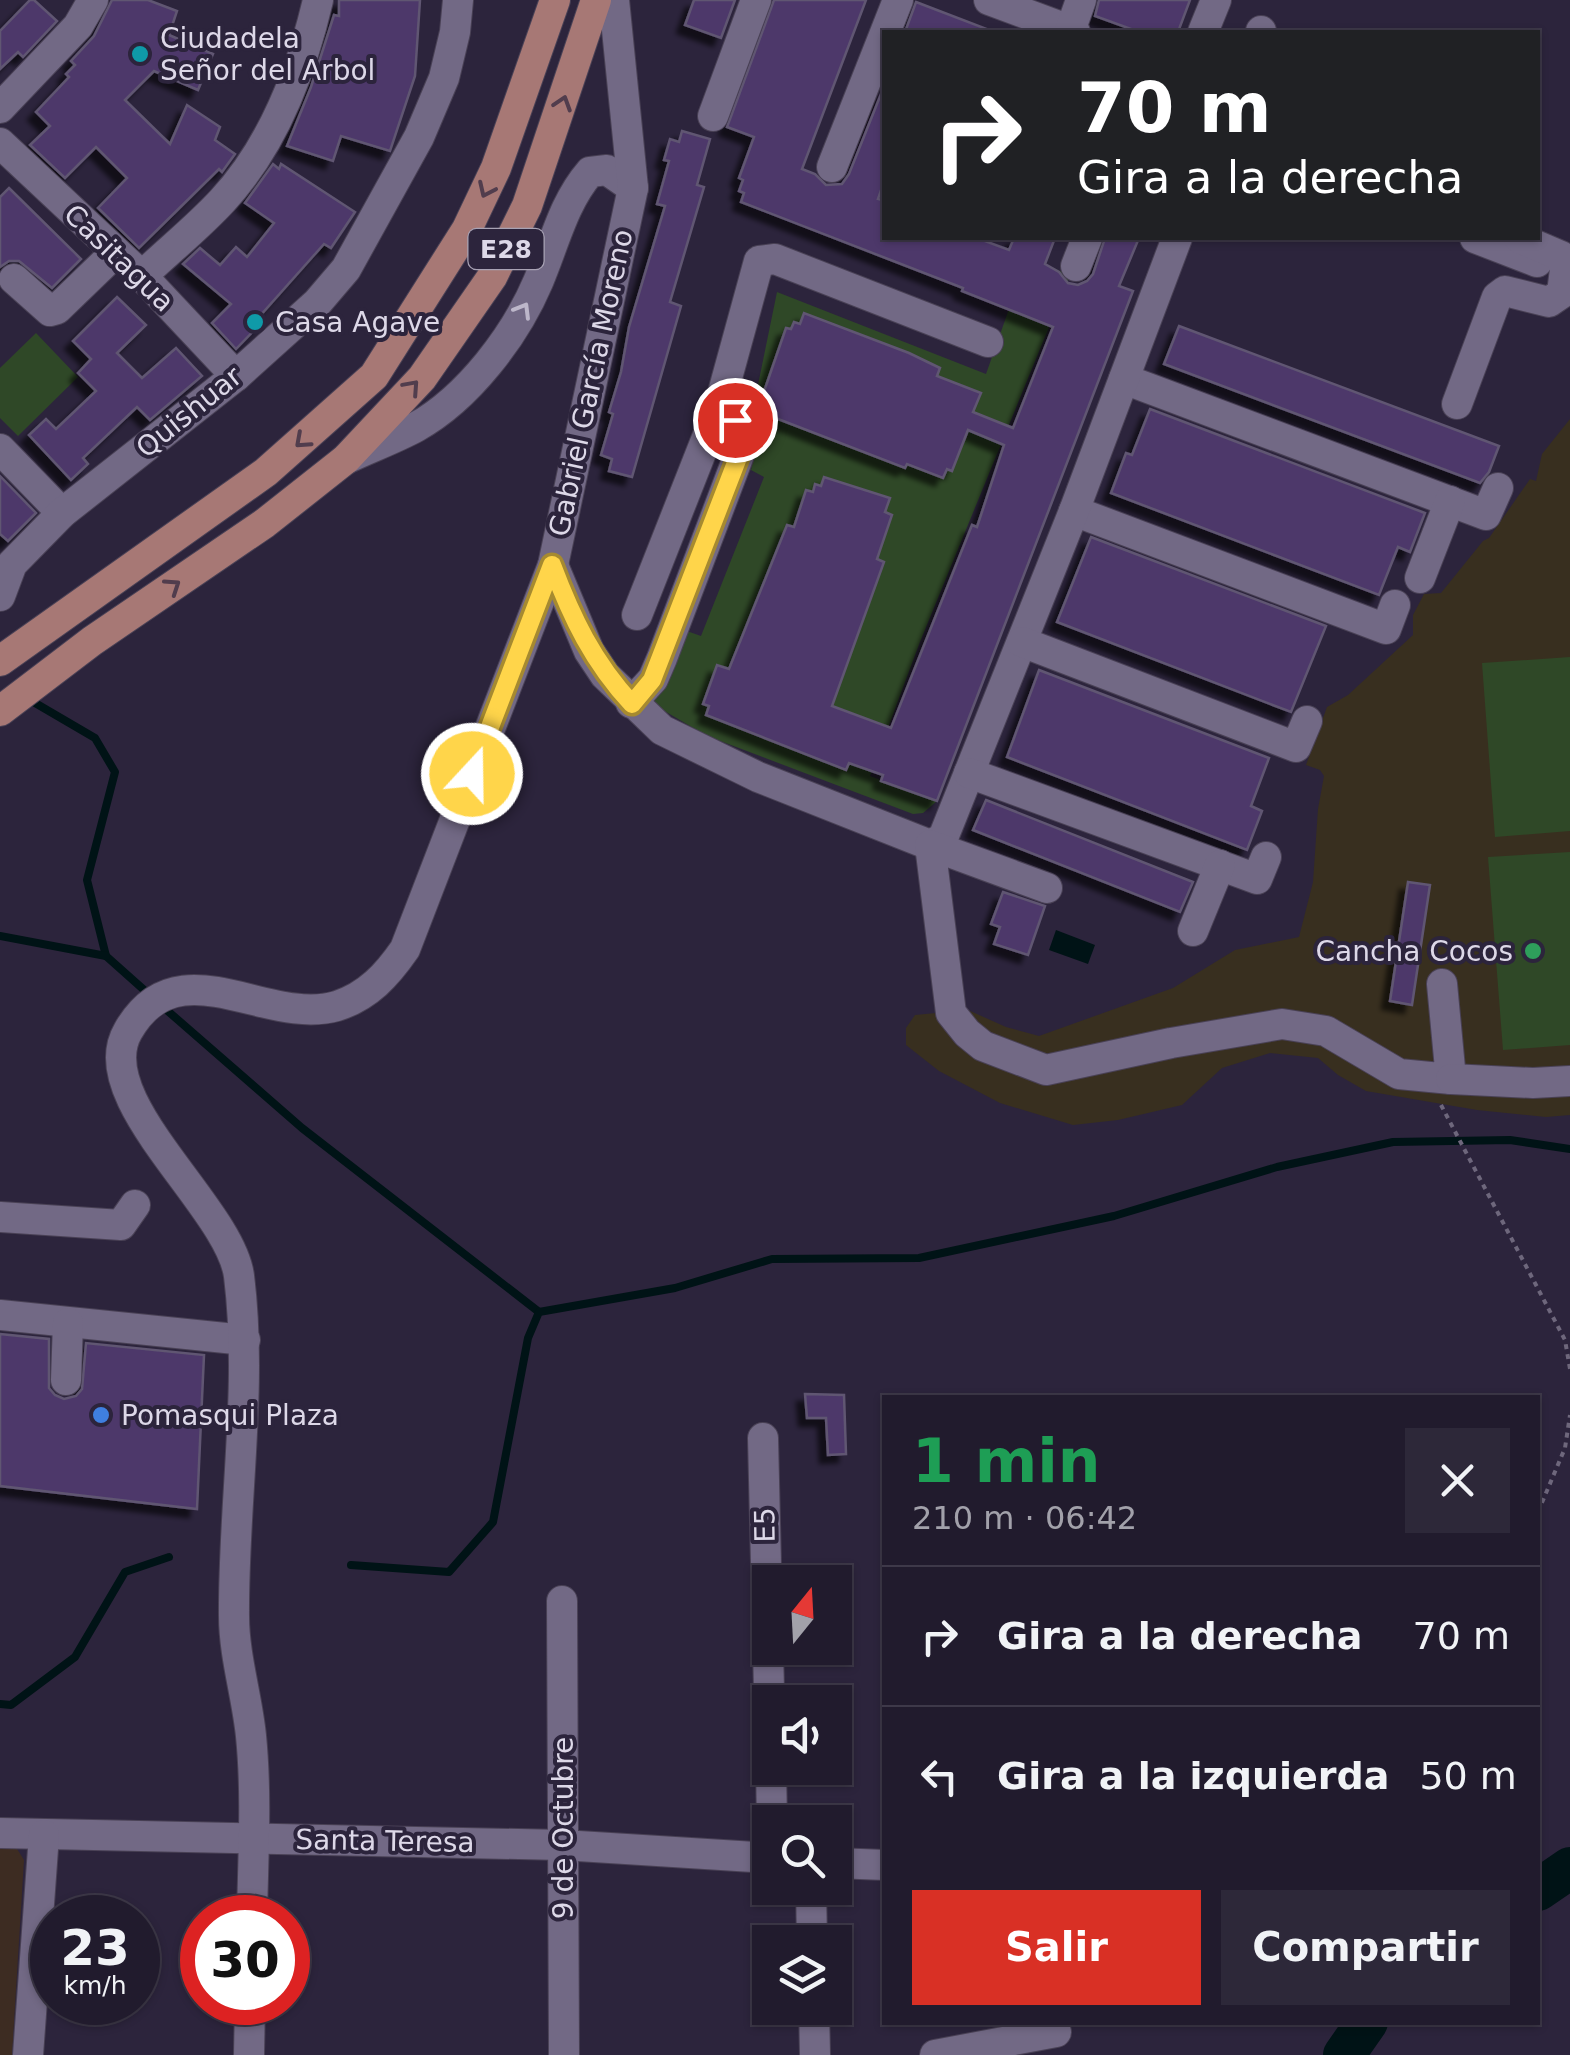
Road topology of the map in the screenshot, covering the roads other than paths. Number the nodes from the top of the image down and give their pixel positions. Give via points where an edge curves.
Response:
1 (92, 0) edge
2 (318, 0) edge
3 (458, 0) edge
4 (556, 0) edge
5 (596, 0) edge
6 (614, 0) edge
7 (756, 0) edge
8 (898, 0) edge
9 (989, 0) edge
10 (1081, 0) edge
11 (1216, 0) edge
12 (1024, 24) edge
13 (886, 30) edge
14 (1060, 30) edge
15 (1073, 30) edge
16 (1205, 30) edge
17 (882, 40) edge
18 (0, 108) edge
19 (713, 116) dead end
20 (0, 143) edge
21 (832, 167) dead end
22 (633, 188) junction
23 (1175, 240) edge
24 (1480, 240) edge
25 (1524, 240) edge
26 (115, 252) junction
27 (1563, 262) junction
28 (142, 276) junction
29 (14, 279) dead end
30 (988, 342) dead end
31 (236, 376) junction
32 (1124, 379) junction
33 (1458, 404) dead end
34 (720, 407) junction
35 (0, 449) edge
36 (346, 458) junction
37 (1498, 488) dead end
38 (1450, 501) junction
39 (1074, 511) junction
40 (62, 513) junction
41 (552, 565) junction
42 (1420, 578) dead end
43 (0, 596) edge
44 (1395, 604) dead end
45 (72, 609) junction
46 (637, 615) dead end
47 (92, 641) junction
48 (1022, 642) junction
49 (1, 658) edge
50 (34, 684) junction
51 (632, 704) junction
52 (0, 711) edge
53 (1307, 721) dead end
54 (969, 772) junction
55 (930, 845) junction
56 (1266, 857) dead end
57 (1220, 865) junction
58 (1047, 888) dead end
59 (1194, 931) dead end
60 (1442, 984) dead end
61 (1440, 1078) junction
62 (1570, 1080) edge
63 (136, 1205) dead end
64 (0, 1217) edge
65 (0, 1315) edge
66 (68, 1323) junction
67 (245, 1340) junction
68 (66, 1380) dead end
69 (763, 1438) dead end
70 (562, 1601) dead end
71 (769, 1685) edge
72 (0, 1833) edge
73 (44, 1835) junction
74 (254, 1838) junction
75 (562, 1845) junction
76 (752, 1857) edge
77 (852, 1864) edge
78 (882, 1865) edge
79 (253, 1895) edge
80 (250, 2025) edge
81 (814, 2025) edge
82 (1057, 2036) edge
83 (28, 2055) edge
84 (249, 2055) edge
85 (564, 2055) edge
86 (815, 2055) edge
87 (935, 2055) edge

1 - 18 street via 78,26
2 - 28 street via 309,41 264,146 223,200
3 - 31 street, Quishuar via 437,93 346,269
4 -> 45 main road, E28 via 475,214 374,376 266,472
36 -> 5 main road, E28 via 422,378 492,277 527,206
6 - 22 street, Gabriel García Moreno
7 - 19 street
8 - 13 street
9 - 12 street
10 - 15 street
11 - 16 street
12 - 14 street
17 - 21 street
20 - 26 street, Casitagua
36 -> 22 street via 418,426 486,364 527,308 566,208 590,172 607,170
22 - 41 street, Gabriel García Moreno
23 - 32 street
24 - 27 street via 1545,265
25 - 27 street via 1554,251
26 - 28 street, Casitagua
26 - 29 street via 50,312
27 - 33 street via 1565,280 1556,299 1542,302 1505,291 1497,297
28 - 31 street, Casitagua
30 - 34 street via 764,258 756,266
31 - 40 street, Quishuar
32 - 38 street
32 - 39 street
34 - 46 street
34 - 51 street via 741,435 739,455 662,658
35 - 40 street
47 -> 36 main road, E28 via 265,523
37 - 38 street via 1486,515
38 - 42 street
39 - 44 street via 1386,629
39 - 48 street
40 - 43 street, Quishuar via 12,564
41 - 51 street via 588,650
41 - 67 street, Gabriel García Moreno via 405,950 382,979 336,1006 313,1008 178,990 147,1007 123,1040 119,1066 141,1116 233,1258
45 - 47 main road via 74,630
45 - 49 main road, E28
47 - 50 main road, E28
48 - 53 street via 1296,746
48 - 54 street
49 - 50 street
50 - 52 main road, E28
51 - 55 street via 662,730 758,777
54 - 55 street via 943,838
54 - 57 street
55 - 58 street
55 - 61 street via 951,1013 984,1046 1046,1070 1282,1024 1326,1031 1400,1074
56 - 57 street via 1257,879
57 - 59 street
60 - 61 street
61 - 62 street
63 - 64 street via 121,1225
65 - 66 street
66 - 67 street
66 - 68 street
67 - 74 street, Gabriel García Moreno via 234,1621 251,1737
69 - 71 street, E5
70 - 75 street, 9 de Octubre
72 - 73 street, Santa Teresa
73 - 74 street, Santa Teresa
73 - 83 street
74 - 75 street, Santa Teresa
74 - 79 street
75 - 76 street, Santa Teresa
75 - 85 street, 9 de Octubre
77 - 78 street
80 - 84 street
81 - 86 street
82 - 87 street

